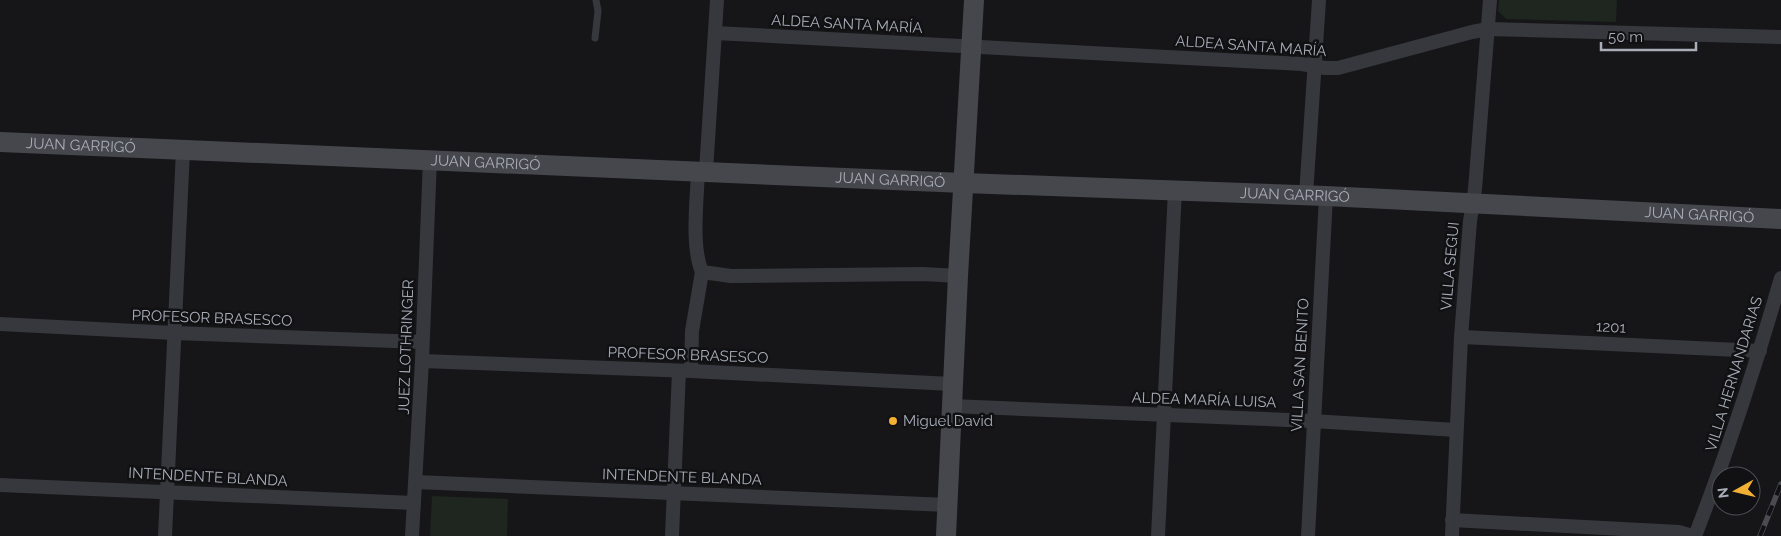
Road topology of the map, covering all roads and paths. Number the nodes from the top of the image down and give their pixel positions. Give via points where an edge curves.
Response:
1 (596, 0) edge
2 (717, 0) edge
3 (974, 0) edge
4 (1320, 0) edge
5 (1490, 0) edge
6 (1488, 29) junction
7 (715, 33) junction
8 (1781, 37) edge
9 (595, 38) dead end
10 (972, 47) junction
11 (1315, 65) junction
12 (0, 142) edge
13 (183, 150) junction
14 (430, 159) junction
15 (702, 171) junction
16 (964, 183) junction
17 (1175, 190) junction
18 (1306, 195) junction
19 (1326, 196) junction
20 (1473, 203) junction
21 (1781, 219) edge
22 (702, 272) junction
23 (958, 276) junction
24 (1781, 278) edge
25 (0, 324) edge
26 (174, 333) junction
27 (1461, 337) junction
28 (422, 342) junction
29 (1760, 351) junction
30 (422, 361) junction
31 (685, 371) junction
32 (952, 384) junction
33 (951, 406) junction
34 (1164, 414) junction
35 (1313, 421) junction
36 (1456, 430) junction
37 (416, 482) junction
38 (0, 485) edge
39 (168, 491) junction
40 (673, 493) junction
41 (414, 503) junction
42 (947, 505) junction
43 (1452, 520) junction
44 (165, 536) edge
45 (412, 536) edge
46 (672, 536) edge
47 (946, 536) edge
48 (1158, 536) edge
49 (1308, 536) edge
50 (1452, 536) edge
51 (1694, 536) edge

1 - 9 lane
2 - 7 street
3 - 10 street
4 - 11 street
5 - 6 street, VILLA SEGUI
6 - 8 street, ALDEA SANTA MARÍA
6 - 11 street, ALDEA SANTA MARÍA via 1338,68
6 - 20 street, VILLA SEGUI
7 - 10 street, ALDEA SANTA MARÍA
7 - 15 street
10 - 11 street, ALDEA SANTA MARÍA
10 - 16 street
11 - 18 street
12 - 13 street, JUAN GARRIGÓ
13 - 14 street, JUAN GARRIGÓ
13 - 26 street
14 - 15 street, JUAN GARRIGÓ
14 - 28 street, JUEZ LOTHRINGER
15 - 16 street, JUAN GARRIGÓ
15 - 22 street via 696,245
16 - 17 street, JUAN GARRIGÓ
16 - 23 street
17 - 18 street, JUAN GARRIGÓ
17 - 34 street
18 - 19 street, JUAN GARRIGÓ
19 - 20 street, JUAN GARRIGÓ
19 - 35 street, VILLA SAN BENITO
20 - 21 street, JUAN GARRIGÓ
20 - 27 street, VILLA SEGUI
22 - 23 street via 743,276
22 - 31 street
23 - 32 street
24 - 29 street, VILLA HERNANDARIAS
25 - 26 street, PROFESOR BRASESCO
26 - 28 street, PROFESOR BRASESCO
26 - 39 street
27 - 29 street, 1201
27 - 36 street, VILLA SEGUI
28 - 30 street, JUEZ LOTHRINGER
29 - 51 street, VILLA HERNANDARIAS via 1722,465
30 - 31 street, PROFESOR BRASESCO
30 - 37 street, JUEZ LOTHRINGER
31 - 32 street, PROFESOR BRASESCO
31 - 40 street
32 - 33 street
33 - 34 street, ALDEA MARÍA LUISA
33 - 42 street
34 - 35 street, ALDEA MARÍA LUISA
34 - 48 street
35 - 36 street, ALDEA MARÍA LUISA
35 - 49 street, VILLA SAN BENITO
36 - 43 street, VILLA SEGUI
37 - 40 street, INTENDENTE BLANDA
37 - 41 street, JUEZ LOTHRINGER
38 - 39 street, INTENDENTE BLANDA
39 - 41 street, INTENDENTE BLANDA
39 - 44 street
40 - 42 street, INTENDENTE BLANDA
40 - 46 street
41 - 45 street, JUEZ LOTHRINGER
42 - 47 street
43 - 50 street, VILLA SEGUI
43 - 51 street via 1679,532

